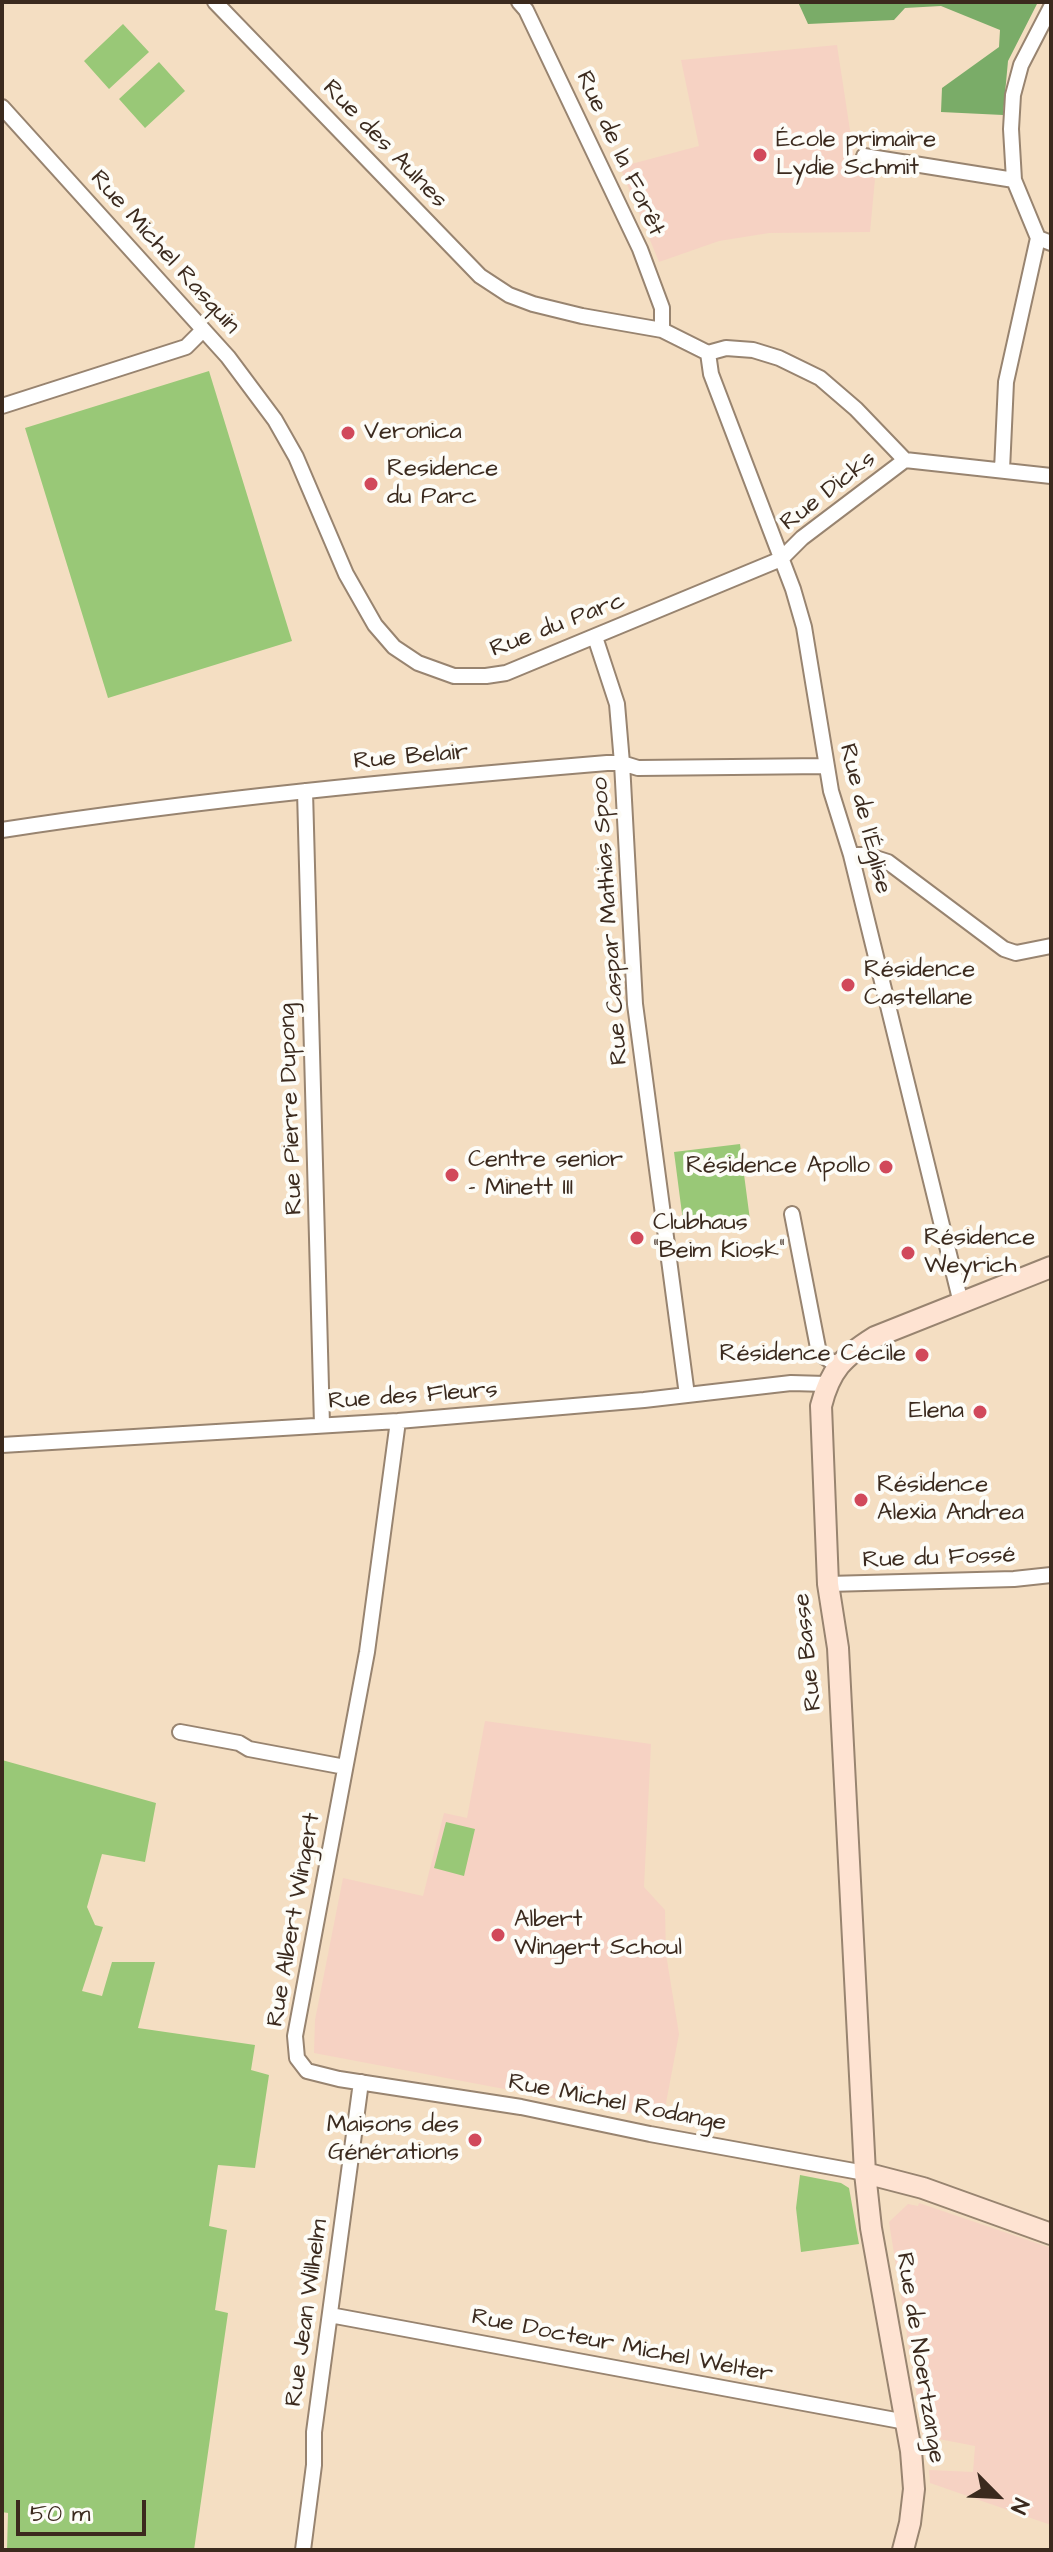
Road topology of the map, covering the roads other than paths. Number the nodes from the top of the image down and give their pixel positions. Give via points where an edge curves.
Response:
1 (215, 2) edge
2 (519, 2) edge
3 (1051, 7) edge
4 (2, 107) edge
5 (864, 156) dead end
6 (1014, 180) junction
7 (1045, 241) edge
8 (203, 330) junction
9 (662, 330) junction
10 (708, 353) junction
11 (2, 406) edge
12 (285, 434) joint
13 (905, 460) junction
14 (1002, 470) junction
15 (1051, 476) edge
16 (781, 559) junction
17 (595, 637) junction
18 (622, 763) junction
19 (826, 766) junction
20 (305, 791) junction
21 (2, 830) edge
22 (851, 855) junction
23 (1051, 946) edge
24 (792, 1214) dead end
25 (1051, 1267) edge
26 (961, 1303) junction
27 (838, 1366) junction
28 (826, 1384) junction
29 (687, 1395) junction
30 (398, 1421) junction
31 (322, 1425) junction
32 (2, 1445) edge
33 (1051, 1575) edge
34 (828, 1584) junction
35 (180, 1732) dead end
36 (345, 1767) junction
37 (361, 2082) junction
38 (865, 2173) junction
39 (1051, 2234) edge
40 (330, 2315) junction
41 (906, 2422) junction
42 (303, 2550) edge
43 (903, 2550) edge

1 - 9 street, Rue des Aulnes via 480,276 533,304
2 - 9 street, Rue de la Forêt via 640,249 662,308
3 - 6 street via 1021,65 1013,95
4 - 8 street, Rue Michel Rasquin
5 - 6 street
6 - 7 street
7 - 14 street via 1006,382
8 - 11 street via 186,347
8 - 12 street, Rue Michel Rasquin
9 - 10 street, Rue des Aulnes
10 - 13 street via 753,350 820,378
10 - 16 street, Rue de l'Église via 711,374
12 - 17 street, Rue du Parc via 346,574 375,625 418,663 454,676 486,676
13 - 14 street
13 - 16 street, Rue Dicks
14 - 15 street
16 - 17 street, Rue du Parc
16 - 19 street, Rue de l'Église via 804,627
17 - 18 street, Rue Caspar Mathias Spoo via 617,704
18 - 19 street, Rue Belair via 638,768
18 - 20 street, Rue Belair
18 - 29 street, Rue Caspar Mathias Spoo via 635,1004
19 - 22 street, Rue de l'Église
20 - 21 street, Rue Belair
20 - 31 street, Rue Pierre Dupong
22 - 23 street via 888,862 1004,949 1016,953
22 - 26 street, Rue de l'Église
24 - 27 street via 819,1353
25 - 26 street, Rue Basse
26 - 27 street, Rue Basse via 875,1337
27 - 28 street, Rue Basse
28 - 29 street, Rue des Fleurs
28 - 34 street, Rue Basse via 821,1406
29 - 30 street, Rue des Fleurs
30 - 31 street, Rue des Fleurs
30 - 36 street, Rue Albert Wingert via 367,1652
31 - 32 street, Rue des Fleurs
33 - 34 street, Rue du Fossé
34 - 38 street, Rue Basse via 838,1648
35 - 36 street
36 - 37 street, Rue Albert Wingert via 295,2036 297,2058 307,2071
37 - 38 street, Rue Michel Rodange
37 - 40 street, Rue Jean Wilhelm
38 - 39 street
38 - 41 street, Rue de Noertzange
40 - 41 street, Rue Docteur Michel Welter
40 - 42 street, Rue Jean Wilhelm
41 - 43 street, Rue de Noertzange via 914,2489

